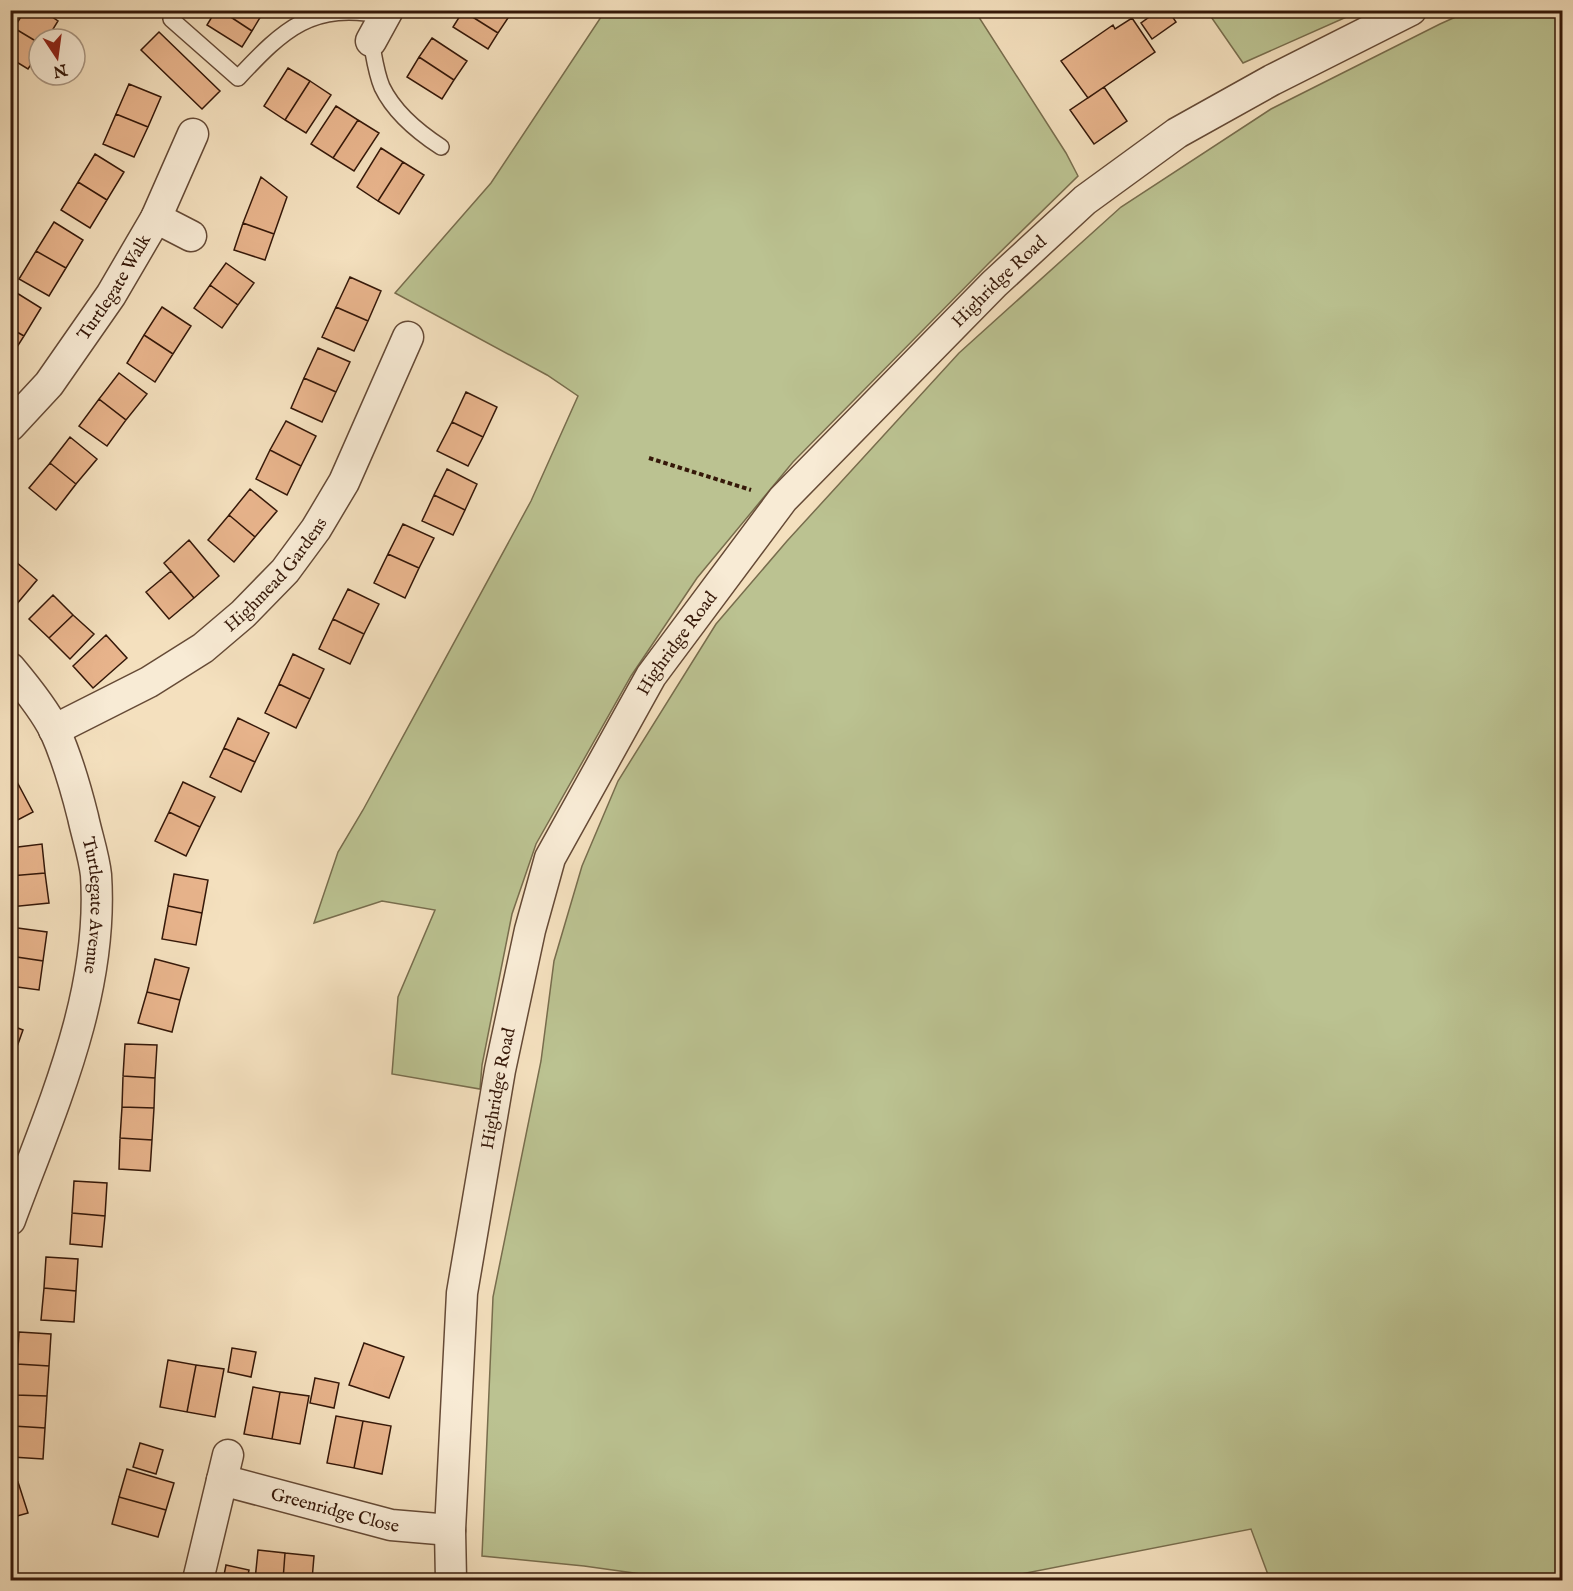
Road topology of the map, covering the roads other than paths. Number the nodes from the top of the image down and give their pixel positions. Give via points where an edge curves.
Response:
1 (1411, 10) edge
2 (171, 19) dead end
3 (381, 22) edge
4 (193, 134) dead end
5 (441, 147) dead end
6 (156, 218) junction
7 (191, 236) dead end
8 (408, 337) dead end
9 (10, 426) edge
10 (10, 668) edge
11 (54, 730) junction
12 (10, 1220) edge
13 (450, 1530) junction
14 (198, 1581) edge
15 (451, 1581) edge

1 - 13 street, Highridge Road via 1177,133 1084,200 994,284 783,500 651,676 550,858 530,930 500,1070 462,1293
2 - 3 lane via 238,78 271,42 293,26 323,14 361,11
3 - 5 lane via 382,86 394,106 421,134
4 - 6 street, Turtlegate Walk
6 - 7 street
6 - 9 street, Turtlegate Walk via 111,296 49,384
8 - 11 street, Highmead Gardens via 344,482 285,571 203,648 149,682
10 - 11 street, Turtlegate Avenue
11 - 12 street, Turtlegate Avenue via 77,793 96,873 96,946 70,1055
13 - 14 street, Greenridge Close via 391,1525 225,1467
13 - 15 street, Highridge Road

